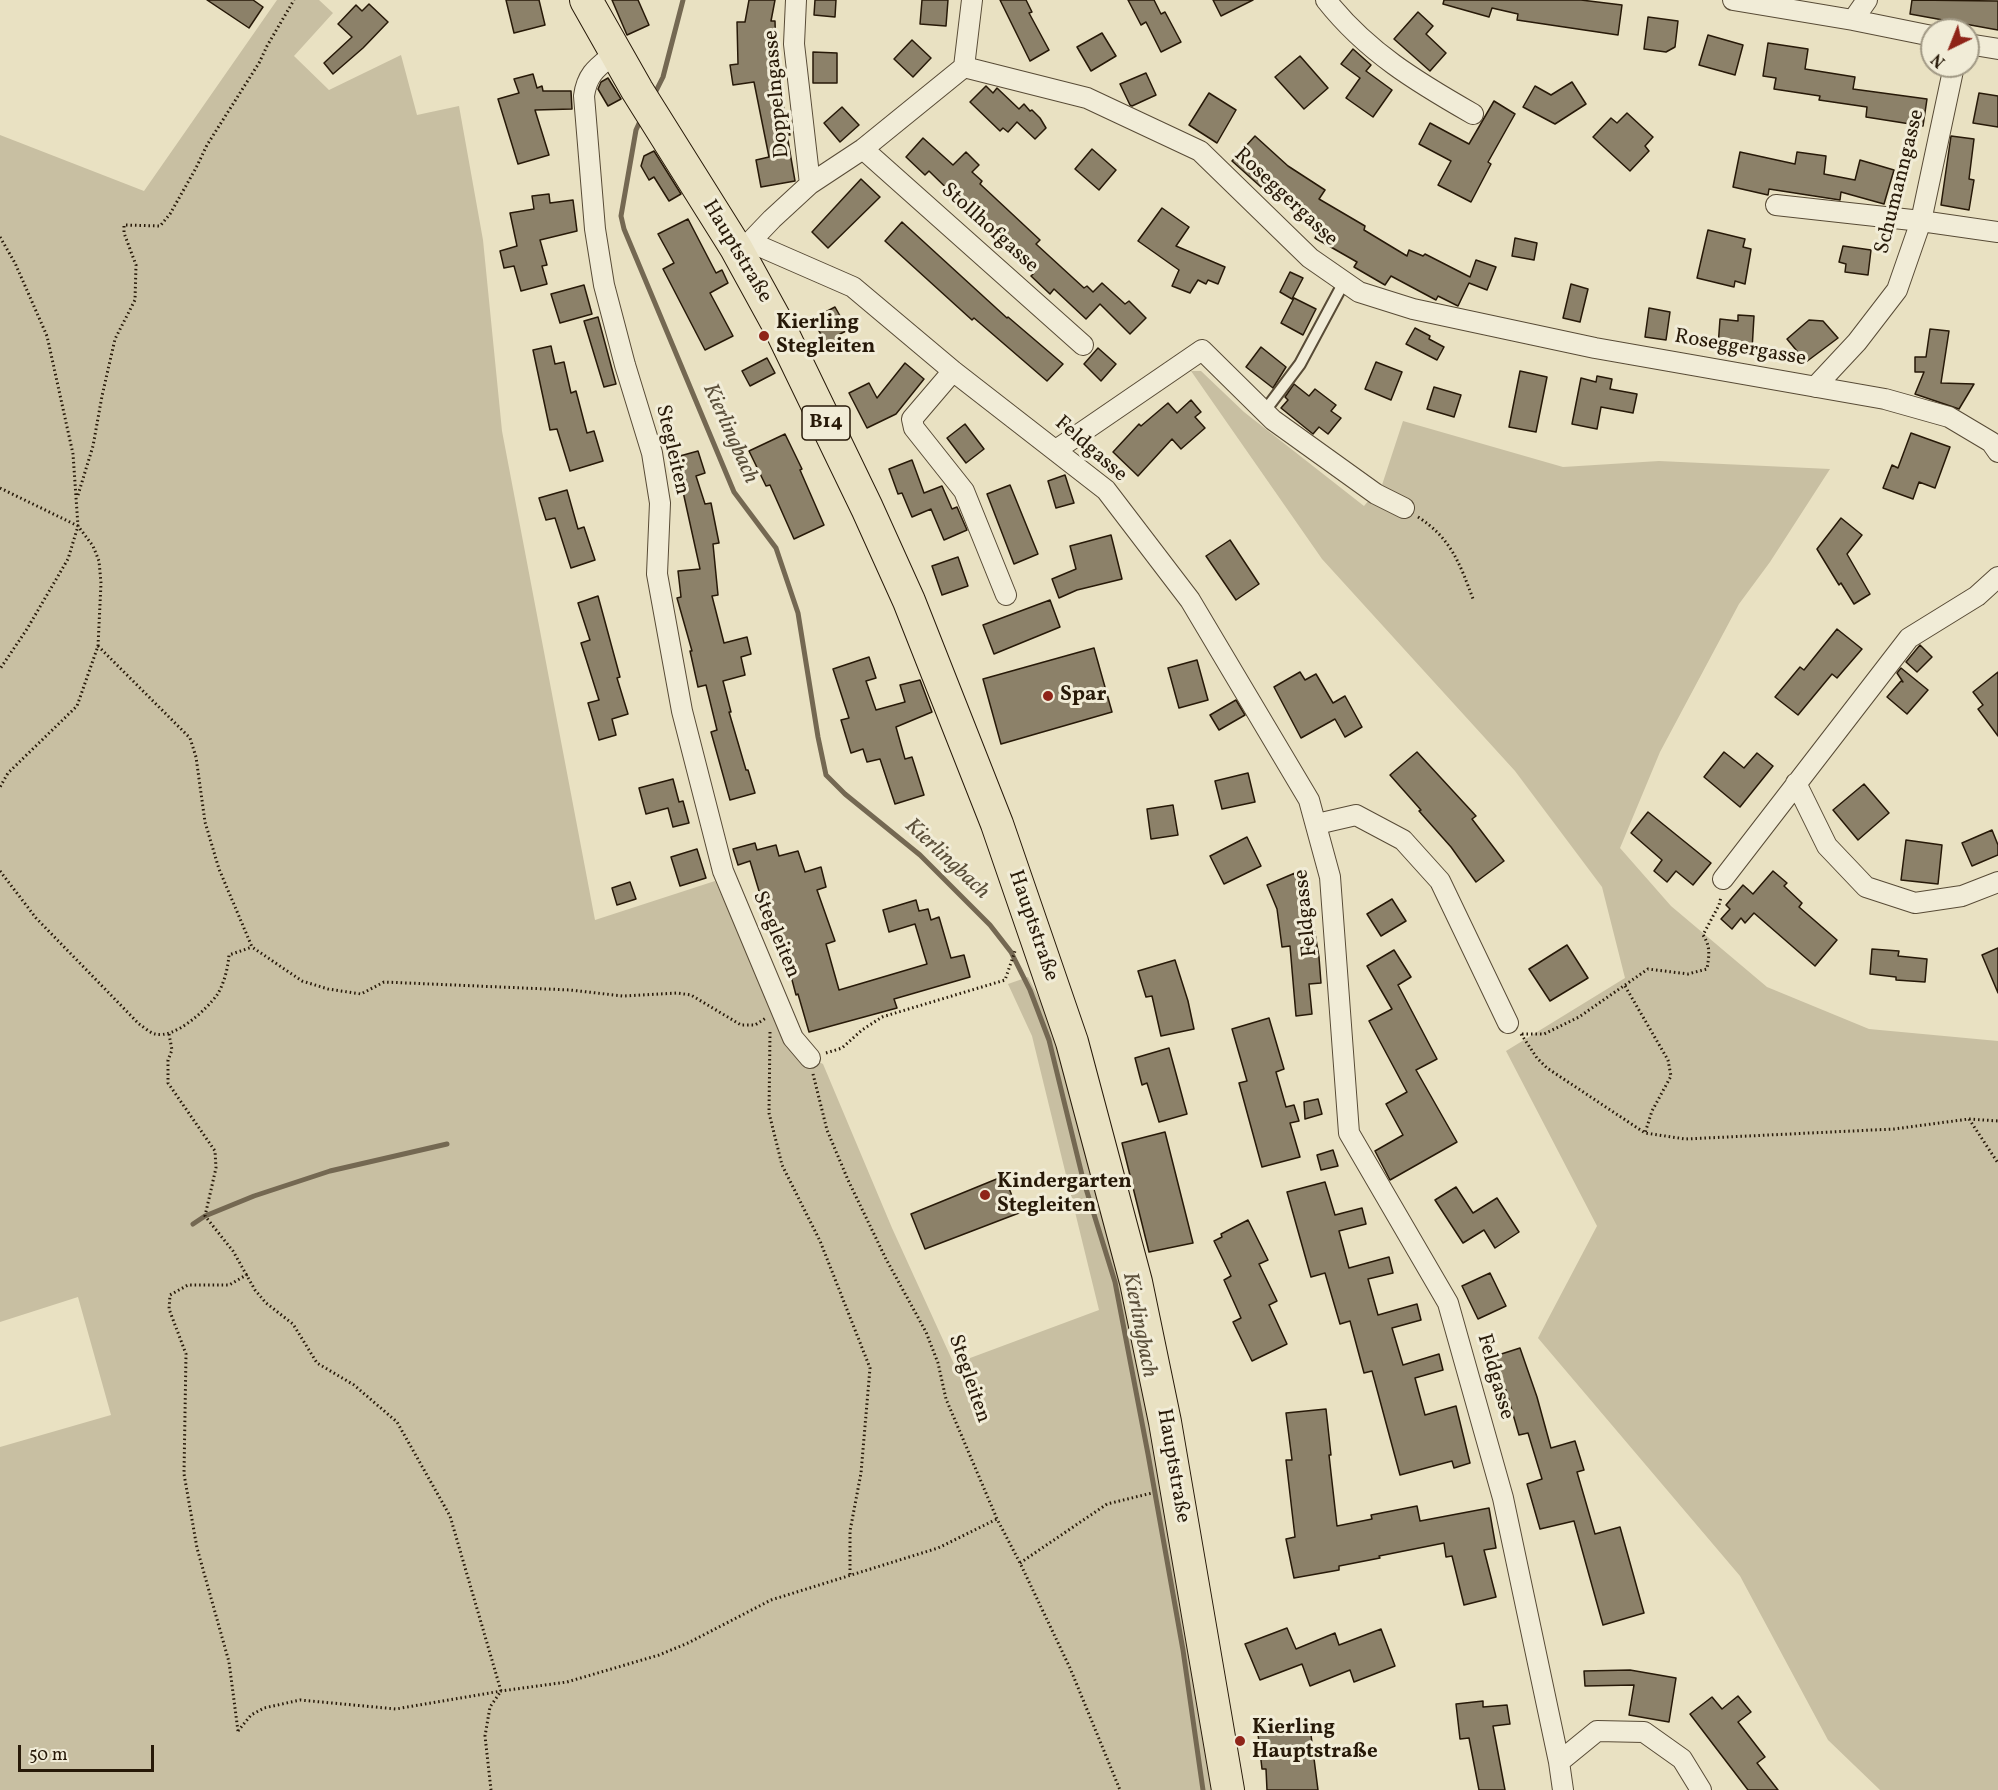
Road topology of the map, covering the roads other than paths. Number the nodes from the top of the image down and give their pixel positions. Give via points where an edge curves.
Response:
1 (586, 0) edge
2 (796, 0) edge
3 (972, 0) edge
4 (1326, 0) edge
5 (1733, 0) edge
6 (1867, 0) edge
7 (1853, 20) junction
8 (1920, 34) edge
9 (1980, 46) edge
10 (1998, 49) edge
11 (615, 53) junction
12 (964, 67) junction
13 (1951, 78) edge
14 (1473, 114) dead end
15 (863, 149) junction
16 (810, 184) junction
17 (1776, 205) dead end
18 (1921, 220) junction
19 (1998, 232) edge
20 (743, 245) junction
21 (1344, 282) junction
22 (1083, 345) dead end
23 (953, 371) junction
24 (1815, 387) junction
25 (1264, 412) junction
26 (1996, 445) edge
27 (1056, 450) junction
28 (1404, 508) road end
29 (1998, 578) edge
30 (1006, 595) dead end
31 (1796, 783) junction
32 (1317, 824) junction
33 (1723, 879) road end
34 (1998, 882) edge
35 (1515, 1029) road end
36 (810, 1058) road end
37 (1559, 1762) junction
38 (1228, 1790) edge
39 (1563, 1790) edge
40 (1701, 1790) edge

1 - 11 main road, B14
2 - 16 street, Doppelngasse via 794,44
3 - 12 street
4 - 14 street via 1368,46
5 - 7 street
6 - 7 street
7 - 8 street
9 - 10 street
11 - 20 main road, Hauptstraße / B14
11 - 36 street, Stegleiten via 595,69 585,89 595,229 624,365 652,453 660,503 657,574 682,711 723,871 793,1038
12 - 15 street
12 - 21 street, Roseggergasse via 1087,98 1200,151 1310,258
13 - 18 street, Schumanngasse
15 - 16 street
15 - 22 street, Stollhofgasse
16 - 20 street
17 - 18 street
18 - 19 street
18 - 24 street, Schumanngasse via 1897,290 1857,342
20 - 23 street, Feldgasse via 853,287
20 - 38 main road, Hauptstraße / B14 via 909,601 997,824 1072,1042 1155,1368
21 - 24 street, Roseggergasse via 1359,292 1413,309 1595,348
21 - 25 lane via 1300,364
23 - 27 street, Feldgasse
23 - 30 street via 912,419 914,428 964,490
24 - 26 street, Roseggergasse via 1885,399 1949,417
25 - 27 street via 1202,350
25 - 28 street via 1376,494
27 - 32 street, Feldgasse via 1106,490 1191,600 1309,800
29 - 31 street via 1977,596 1909,638
31 - 33 street
31 - 34 street via 1827,846 1866,887 1915,903 1962,896
32 - 35 street via 1356,814 1403,840 1440,881
32 - 37 street, Feldgasse via 1330,877 1349,1132 1448,1303 1503,1498
37 - 39 street, Feldgasse
37 - 40 street via 1597,1731 1644,1732 1682,1759

